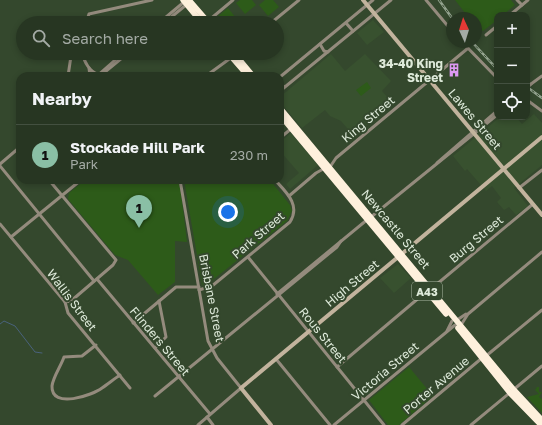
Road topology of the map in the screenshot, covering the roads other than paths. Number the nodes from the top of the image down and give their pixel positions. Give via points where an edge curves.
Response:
1 (152, 0) edge
2 (233, 0) edge
3 (299, 0) edge
4 (363, 0) edge
5 (373, 0) edge
6 (391, 0) edge
7 (426, 0) edge
8 (518, 0) edge
9 (528, 0) edge
10 (141, 1) edge
11 (186, 2) edge
12 (367, 5) junction
13 (522, 5) junction
14 (514, 12) edge
15 (374, 13) junction
16 (88, 16) edge
17 (168, 16) edge
18 (171, 16) edge
19 (200, 16) edge
20 (213, 16) edge
21 (280, 16) edge
22 (346, 23) junction
23 (446, 24) edge
24 (494, 28) edge
25 (353, 31) junction
26 (486, 35) dead end
27 (320, 44) junction
28 (467, 49) joint
29 (328, 52) junction
30 (70, 60) edge
31 (85, 60) edge
32 (115, 60) edge
33 (118, 60) edge
34 (226, 60) edge
35 (237, 60) edge
36 (238, 60) edge
37 (89, 68) junction
38 (69, 72) edge
39 (90, 72) edge
40 (93, 72) edge
41 (101, 72) edge
42 (102, 72) edge
43 (211, 72) edge
44 (245, 72) edge
45 (249, 72) edge
46 (284, 74) edge
47 (494, 75) edge
48 (542, 76) edge
49 (430, 80) junction
50 (530, 85) edge
51 (284, 87) edge
52 (530, 102) edge
53 (542, 111) edge
54 (284, 113) edge
55 (494, 114) edge
56 (494, 117) edge
57 (284, 119) edge
58 (292, 128) junction
59 (473, 133) junction
60 (284, 135) edge
61 (542, 138) edge
62 (16, 151) edge
63 (0, 165) edge
64 (326, 165) junction
65 (504, 169) junction
66 (542, 170) edge
67 (316, 173) junction
68 (52, 184) edge
69 (76, 184) edge
70 (181, 184) edge
71 (278, 184) edge
72 (519, 188) junction
73 (62, 195) junction
74 (289, 196) junction
75 (533, 204) junction
76 (40, 214) junction
77 (542, 214) edge
78 (369, 218) junction
79 (0, 224) edge
80 (11, 237) junction
81 (542, 252) edge
82 (400, 255) junction
83 (248, 257) junction
84 (96, 280) junction
85 (199, 288) junction
86 (429, 290) junction
87 (277, 294) junction
88 (159, 300) junction
89 (65, 302) junction
90 (542, 310) edge
91 (468, 314) junction
92 (134, 323) junction
93 (456, 323) junction
94 (308, 332) junction
95 (96, 345) junction
96 (155, 348) junction
97 (211, 349) junction
98 (484, 357) junction
99 (276, 359) junction
100 (542, 366) edge
101 (337, 367) junction
102 (120, 375) junction
103 (179, 376) junction
104 (130, 388) dead end
105 (241, 388) junction
106 (512, 391) junction
107 (155, 396) dead end
108 (364, 400) junction
109 (210, 414) junction
110 (207, 417) junction
111 (540, 421) edge
112 (198, 425) edge
113 (214, 425) edge
114 (271, 425) edge
115 (330, 425) edge
116 (334, 425) edge
117 (384, 425) edge
118 (402, 425) edge
119 (472, 425) edge

1 - 10 street
2 - 20 street
3 - 21 street
4 - 12 main road, Lawes Street
5 - 12 street
6 - 15 street
7 - 23 street
8 - 13 street
9 - 13 street
10 - 16 street
11 - 17 street
11 - 18 street
11 - 19 highway
12 - 15 main road, Lawes Street
12 - 22 street
13 - 14 street
15 - 25 street
15 - 49 main road, Lawes Street
22 - 25 street
22 - 27 street
24 - 26 street
25 - 29 street
27 - 29 street via 324,51
27 - 46 street
28 - 47 street
28 - 49 street, King Street
29 - 51 street
30 - 38 street
31 - 37 street
32 - 41 street
33 - 42 street
34 - 43 street
35 - 44 highway
36 - 45 highway
37 - 39 street
37 - 40 street
48 - 50 street, bridge
49 - 59 main road, Lawes Street
49 - 64 street, King Street
52 - 53 street
54 - 64 highway
55 - 59 street
56 - 59 street
57 - 58 highway, Newcastle Street / A43
58 - 60 street
58 - 64 highway, Newcastle Street / A43
59 - 65 main road, Lawes Street
59 - 78 street
61 - 65 main road, High Street
62 - 63 street
63 - 76 street, Flinders Street
64 - 67 street, King Street
64 - 67 street, King Street
64 - 78 highway, Newcastle Street / A43
64 - 78 highway, Newcastle Street / A43 via 331,175
65 - 72 main road, Lawes Street
65 - 82 main road, High Street
66 - 72 street
67 - 74 street, King Street
68 - 73 street
69 - 73 street
70 - 85 street, Brisbane Street
71 - 74 street, Park Street
72 - 75 main road, Lawes Street
73 - 76 street
73 - 84 street via 116,260
74 - 83 street, Park Street via 294,209 290,222
75 - 77 main road, Lawes Street
75 - 86 street, Burg Street
76 - 80 street
76 - 84 street, Flinders Street
78 - 82 highway, Newcastle Street / A43
78 - 87 street
79 - 80 street, Wallis Street
80 - 89 street, Wallis Street
81 - 91 street, Victoria Street
82 - 86 highway, Newcastle Street / A43
82 - 94 main road, High Street
83 - 85 street, Park Street via 212,286
83 - 87 street, Rous Street
84 - 89 street
84 - 92 street, Flinders Street
85 - 88 street, Park Street via 176,286
85 - 97 street, Brisbane Street via 206,335
86 - 93 highway, Newcastle Street / A43
86 - 101 street, Burg Street
87 - 94 street, Rous Street
87 - 97 street
88 - 92 street, Park Street
88 - 96 street via 166,337
89 - 95 street, Wallis Street via 68,313
90 - 98 street, Porter Avenue
91 - 93 street, Victoria Street
91 - 93 street, Victoria Street
92 - 96 street, Flinders Street
93 - 98 highway, Newcastle Street / A43
93 - 108 street, Victoria Street
94 - 99 main road, High Street
94 - 101 street, Rous Street
95 - 102 street, Wallis Street
95 - 102 street via 82,356 64,357 53,381 52,388 55,394 70,400 101,389
96 - 103 street, Flinders Street
97 - 103 street
97 - 105 street, Brisbane Street
98 - 106 highway, Newcastle Street / A43
98 - 118 street, Porter Avenue
99 - 105 main road, High Street
99 - 115 street
100 - 106 street
101 - 108 street, Rous Street
102 - 104 street, Wallis Street
103 - 107 street
103 - 109 street, Flinders Street
105 - 109 street, High Street
105 - 114 main road, Brisbane Street
106 - 111 highway, Newcastle Street / A43
106 - 119 street
108 - 116 street, Victoria Street
108 - 117 street, Rous Street
109 - 110 street, High Street
110 - 112 street, High Street
110 - 113 street

